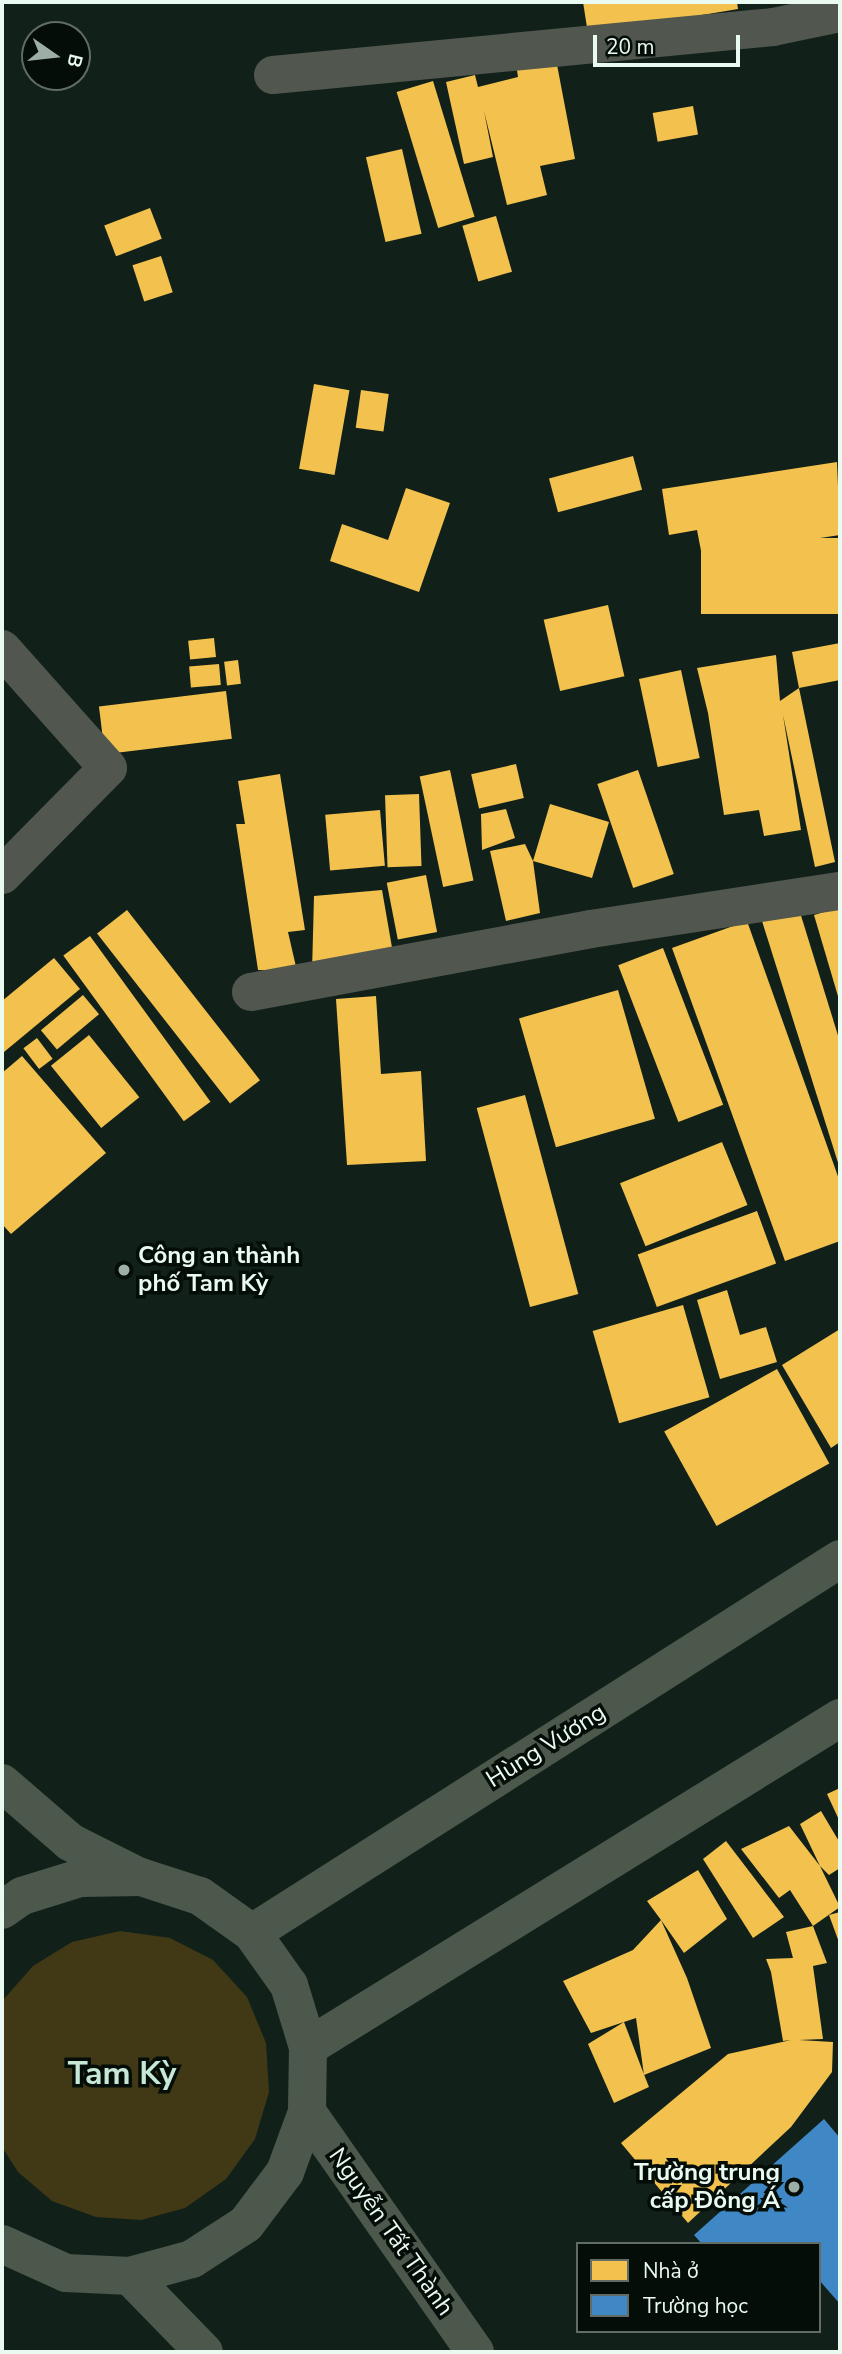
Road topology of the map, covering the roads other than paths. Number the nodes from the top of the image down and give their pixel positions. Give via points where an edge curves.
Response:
1 (840, 13) edge
2 (770, 14) edge
3 (273, 75) dead end
4 (2, 649) edge
5 (2, 875) edge
6 (840, 891) edge
7 (251, 992) dead end
8 (840, 1559) edge
9 (840, 1717) edge
10 (2, 1759) edge
11 (2, 1783) edge
12 (70, 1842) junction
13 (141, 1877) junction
14 (2, 1910) edge
15 (252, 1933) junction
16 (308, 2046) junction
17 (307, 2112) junction
18 (3, 2248) edge
19 (130, 2277) junction
20 (204, 2352) edge
21 (475, 2352) edge

1 - 2 street
2 - 3 street
4 - 5 street via 108,768
6 - 7 street via 591,929
8 - 15 main road, Hùng Vương
9 - 16 main road
10 - 12 main road
11 - 12 main road
12 - 13 main road
13 - 14 main road via 80,1878 22,1896
13 - 15 main road via 200,1896
15 - 16 main road via 289,1985
16 - 17 main road
17 - 19 main road via 285,2172 246,2224 192,2259
17 - 21 main road, Nguyễn Tất Thành
18 - 19 main road via 66,2273
19 - 20 main road

